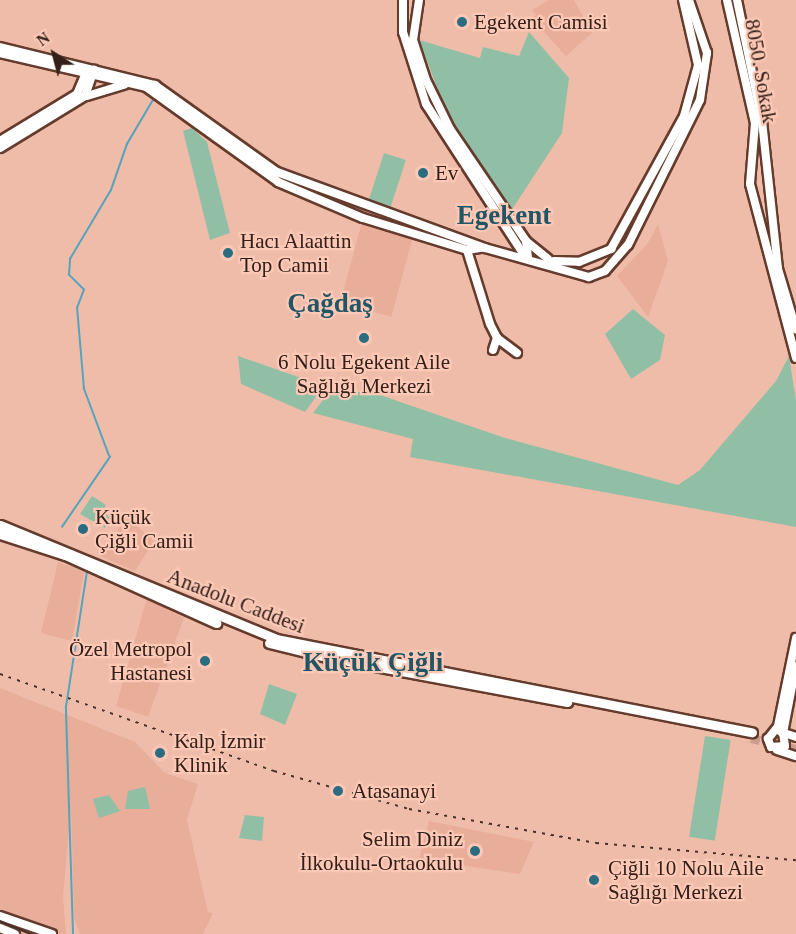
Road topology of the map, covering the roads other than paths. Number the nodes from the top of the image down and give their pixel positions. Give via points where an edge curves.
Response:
1 (396, 0) edge
2 (418, 0) edge
3 (683, 0) edge
4 (689, 0) edge
5 (727, 0) edge
6 (737, 0) edge
7 (403, 4) edge
8 (0, 47) edge
9 (0, 53) edge
10 (90, 72) junction
11 (132, 85) junction
12 (85, 96) junction
13 (0, 141) edge
14 (0, 148) edge
15 (526, 241) junction
16 (517, 244) junction
17 (485, 248) junction
18 (468, 250) junction
19 (506, 253) junction
20 (527, 256) junction
21 (548, 259) junction
22 (796, 329) edge
23 (497, 339) junction
24 (493, 350) dead end
25 (517, 353) dead end
26 (796, 358) edge
27 (0, 525) edge
28 (0, 534) edge
29 (796, 638) edge
30 (796, 666) edge
31 (778, 733) junction
32 (796, 737) edge
33 (776, 750) junction
34 (796, 756) edge
35 (0, 915) edge
36 (0, 928) edge
37 (15, 934) edge
38 (52, 934) edge

1 - 7 street
2 - 15 street via 414,40 425,78 450,129
3 - 21 street via 698,65 684,116 662,159 611,249 579,262
4 - 20 street via 707,54 700,100 627,244 605,271 589,277
5 - 26 street, 8050. Sokak via 755,123 750,184
6 - 22 street, 8050. Sokak via 759,103 778,269
7 - 16 street via 408,50 426,104
8 - 10 street
9 - 10 street
10 - 11 street
10 - 12 street
10 - 13 street via 77,94
10 - 17 street via 155,85 277,172
11 - 12 street
11 - 18 street via 165,99 214,140 278,182 363,218
12 - 14 street
15 - 20 street
15 - 21 street
16 - 19 street
16 - 20 street
17 - 18 street
17 - 19 street
18 - 23 street
19 - 20 street
20 - 21 street
23 - 24 street
23 - 25 street
27 - 28 highway, Anadolu Caddesi via 276,639 752,735 276,645 201,618 64,555
29 - 31 street
30 - 31 street
31 - 32 street
31 - 33 street via 768,742
31 - 33 street via 786,743
33 - 34 street
35 - 38 street
36 - 37 street

